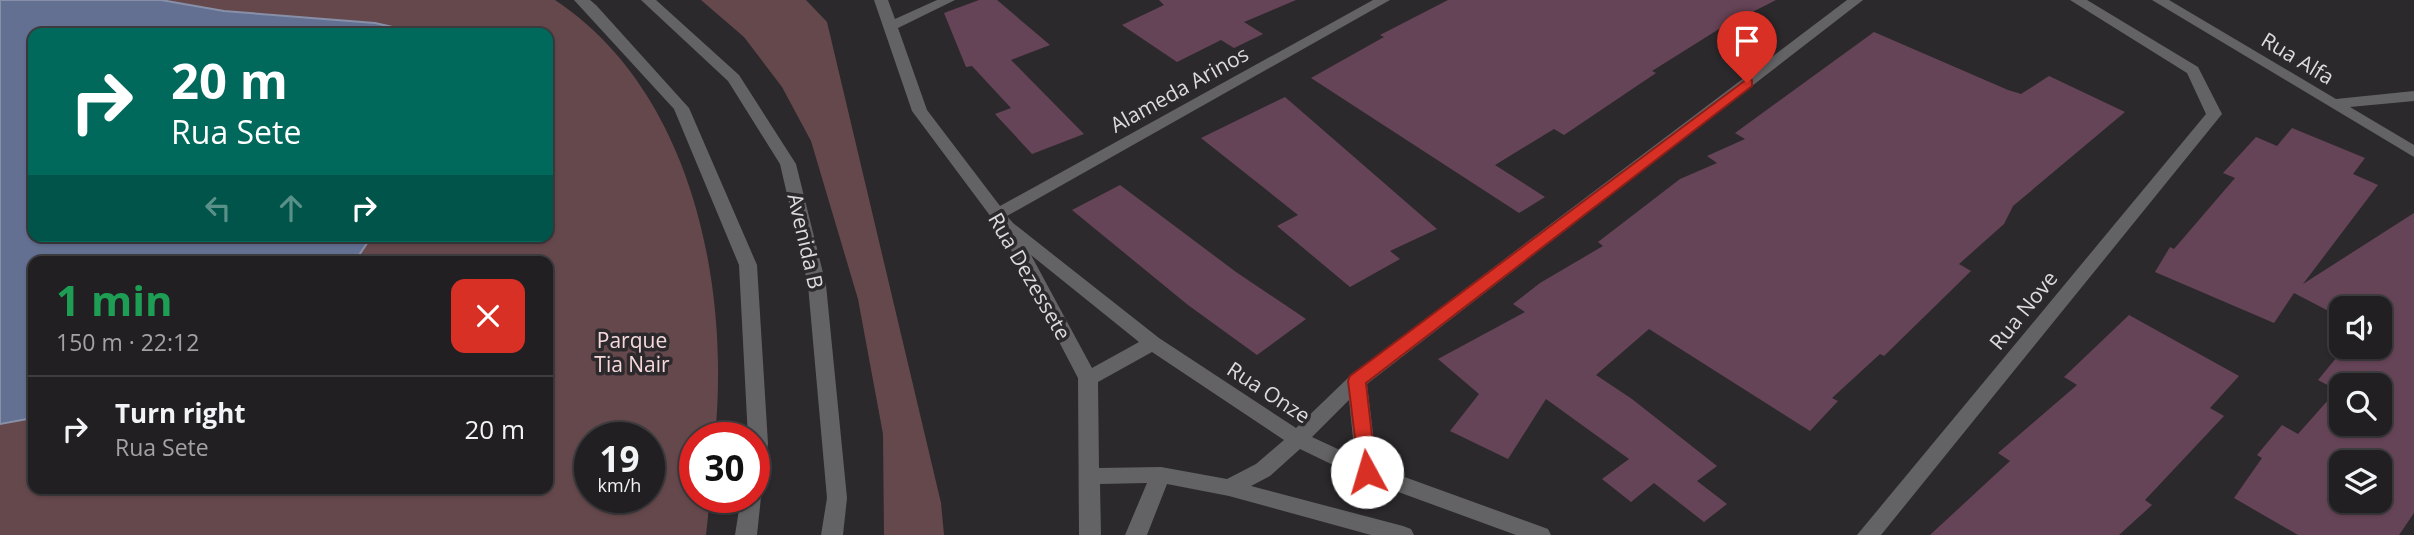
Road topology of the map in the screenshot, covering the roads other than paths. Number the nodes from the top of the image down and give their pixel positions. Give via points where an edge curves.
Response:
1 (581, 0) edge
2 (648, 0) edge
3 (881, 0) edge
4 (948, 0) edge
5 (1382, 0) edge
6 (1856, 0) edge
7 (2077, 0) edge
8 (2160, 0) edge
9 (891, 26) junction
10 (2414, 96) edge
11 (2335, 104) junction
12 (2414, 152) edge
13 (1002, 221) junction
14 (1152, 343) junction
15 (1088, 378) junction
16 (1357, 381) junction
17 (757, 422) edge
18 (1297, 439) junction
19 (1367, 472) junction
20 (1161, 475) junction
21 (1090, 477) junction
22 (1228, 488) junction
23 (749, 513) edge
24 (746, 535) edge
25 (832, 535) edge
26 (1090, 535) edge
27 (1136, 535) edge
28 (1403, 535) edge
29 (1540, 535) edge
30 (1868, 535) edge

1 - 17 street via 681,108 748,265
2 - 25 street, Avenida B via 734,78 788,164 817,285 837,498
3 - 9 street, Rua Dezessete
4 - 9 street
5 - 13 street, Alameda Arinos
6 - 16 street
7 - 30 street, Rua Nove via 2193,70 2214,114
8 - 11 street, Rua Alfa
9 - 13 street, Rua Dezessete via 920,111
10 - 11 street
11 - 12 street, Rua Alfa
13 - 14 street, Rua Onze
13 - 15 street, Rua Dezessete
14 - 15 street
14 - 18 street, Rua Onze
15 - 21 street, Rua Dezessete
16 - 18 street
16 - 19 street
18 - 19 street, Rua Onze
18 - 22 street via 1263,470
19 - 29 street, Rua Onze
20 - 21 street
20 - 22 street
20 - 27 street
21 - 26 street, Rua Dezessete
22 - 28 street
23 - 24 street

